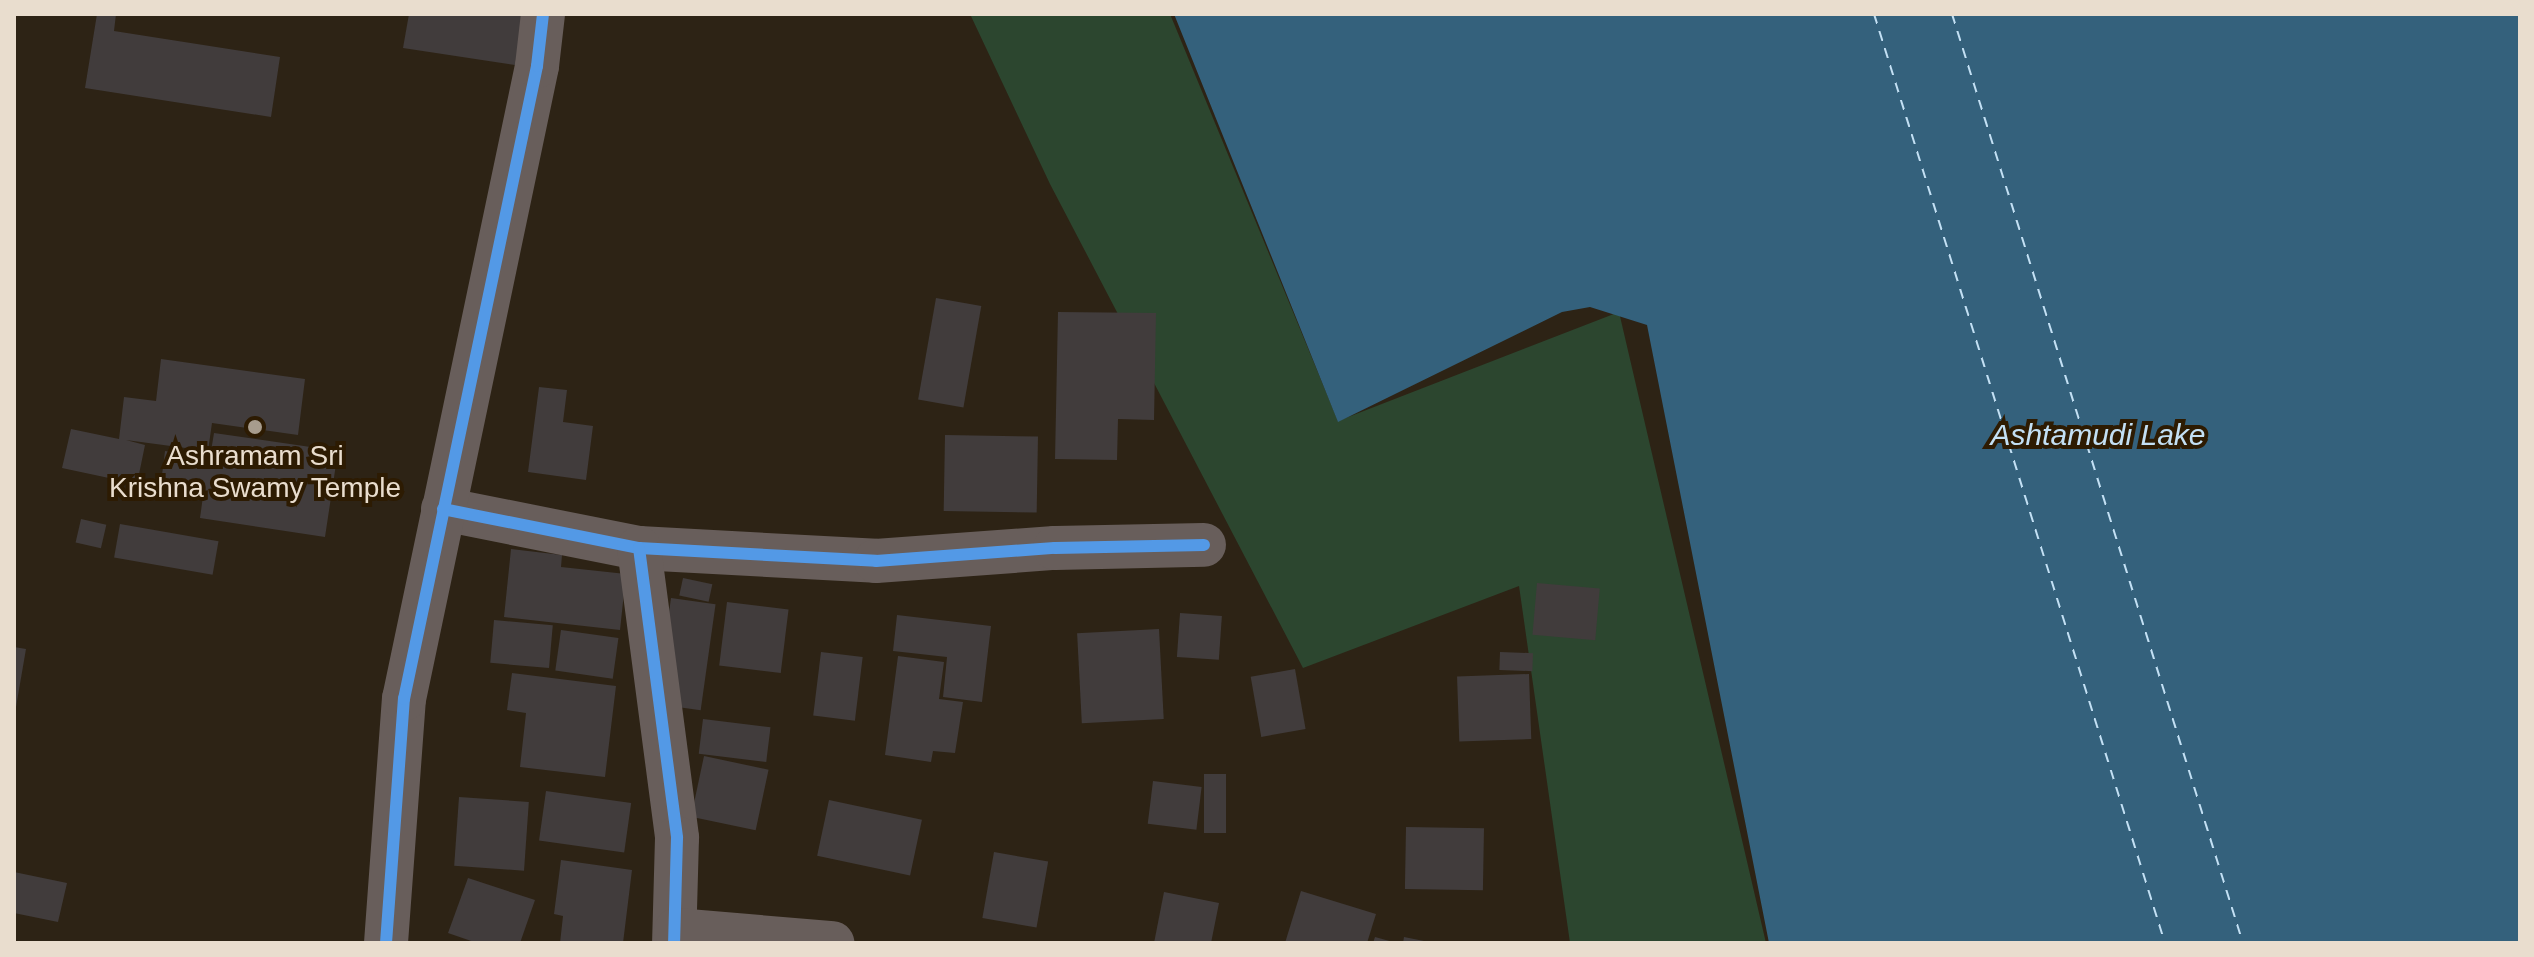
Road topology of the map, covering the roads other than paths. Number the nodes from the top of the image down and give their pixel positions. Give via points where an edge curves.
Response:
1 (543, 14) edge
2 (443, 509) junction
3 (1204, 545) dead end
4 (639, 548) junction
5 (675, 936) edge
6 (386, 943) edge
7 (832, 943) edge

1 - 2 street via 537,66
2 - 4 street
2 - 6 street via 404,699
3 - 4 street via 1055,548 876,561
4 - 5 street via 677,838
5 - 7 street

